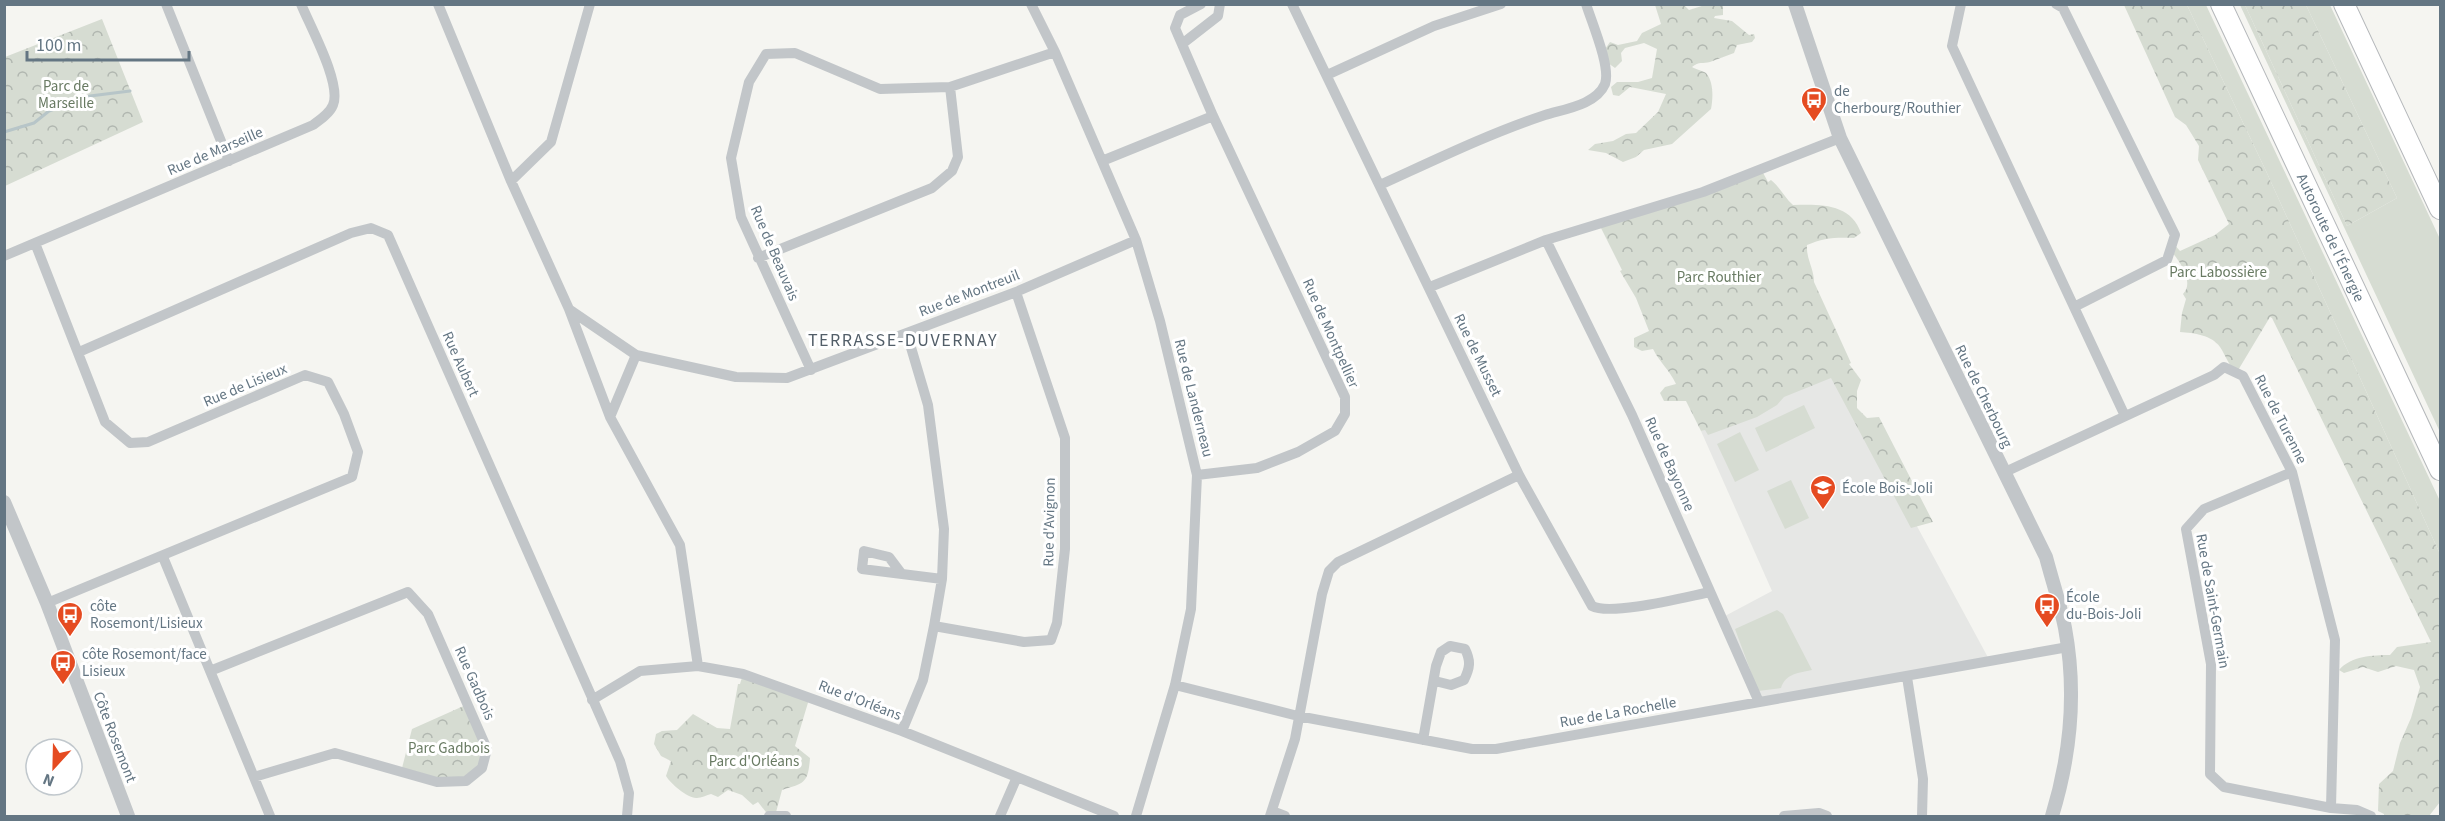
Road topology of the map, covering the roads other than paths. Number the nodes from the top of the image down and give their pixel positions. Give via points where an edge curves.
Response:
1 (166, 4) edge
2 (301, 4) edge
3 (438, 4) edge
4 (590, 4) edge
5 (1031, 4) edge
6 (1200, 4) edge
7 (1220, 4) edge
8 (1292, 4) edge
9 (1501, 4) edge
10 (1586, 4) edge
11 (1795, 4) edge
12 (1961, 4) edge
13 (2056, 4) edge
14 (2220, 4) edge
15 (2344, 4) edge
16 (1182, 44) junction
17 (1054, 52) junction
18 (1327, 75) junction
19 (950, 87) junction
20 (1214, 116) junction
21 (1840, 138) junction
22 (230, 161) junction
23 (1102, 161) junction
24 (511, 181) junction
25 (1380, 185) junction
26 (2440, 209) edge
27 (1136, 240) junction
28 (1546, 240) junction
29 (35, 243) junction
30 (4, 256) edge
31 (758, 258) junction
32 (1430, 287) junction
33 (1016, 292) junction
34 (2074, 307) junction
35 (569, 309) junction
36 (907, 334) junction
37 (79, 352) junction
38 (636, 355) junction
39 (812, 370) junction
40 (2125, 416) junction
41 (610, 417) junction
42 (2440, 470) edge
43 (2292, 472) junction
44 (2003, 473) junction
45 (1197, 475) junction
46 (1519, 475) junction
47 (4, 502) edge
48 (163, 557) junction
49 (901, 573) dead end
50 (942, 579) junction
51 (1710, 592) junction
52 (47, 603) junction
53 (934, 626) junction
54 (2068, 647) junction
55 (698, 666) junction
56 (210, 671) junction
57 (1907, 677) junction
58 (1435, 681) dead end
59 (1175, 685) junction
60 (592, 700) junction
61 (1759, 702) junction
62 (1298, 716) junction
63 (902, 732) junction
64 (1423, 740) junction
65 (254, 777) junction
66 (1017, 777) junction
67 (2331, 808) junction
68 (1271, 814) edge
69 (128, 816) edge
70 (270, 816) edge
71 (627, 816) edge
72 (769, 816) edge
73 (786, 816) edge
74 (1000, 816) edge
75 (1114, 816) edge
76 (1136, 816) edge
77 (1285, 816) edge
78 (1784, 816) edge
79 (1827, 816) edge
80 (1922, 816) edge
81 (2052, 816) edge
82 (2371, 816) edge

1 - 22 street
2 - 22 street, Rue de Marseille via 334,83 333,105 313,125
3 - 24 street
4 - 24 street via 551,142
5 - 17 street, Rue de Landerneau
6 - 16 street, Rue de Montpellier via 1176,21
7 - 16 street via 1218,16
8 - 18 street, Rue de Musset
9 - 18 street via 1434,26
10 - 25 street via 1607,71 1596,96 1498,131
11 - 21 street, Rue de Cherbourg
12 - 34 street via 1952,46
13 - 34 street via 2063,8 2175,235 2167,260
14 - 42 highway, Autoroute de l'Énergie
15 - 26 highway
16 - 20 street, Rue de Montpellier
17 - 19 street, Rue de Beauvais
17 - 23 street, Rue de Landerneau
18 - 25 street, Rue de Musset
19 - 31 street via 958,157 952,171 932,188
19 - 31 street, Rue de Beauvais via 880,89 795,53 766,54 749,82 731,158 741,217
20 - 23 street
20 - 45 street, Rue de Montpellier via 1345,397 1344,414 1335,431 1298,452 1257,468
21 - 28 street via 1703,192
21 - 44 street, Rue de Cherbourg
22 - 29 street, Rue de Marseille
23 - 27 street, Rue de Landerneau
24 - 35 street
25 - 32 street, Rue de Musset
27 - 33 street, Rue de Montreuil
27 - 45 street, Rue de Landerneau
28 - 32 street
28 - 51 street, Rue de Bayonne via 1632,415
29 - 30 street, Rue de Marseille
29 - 37 street, Rue de Lisieux
31 - 39 street, Rue de Beauvais
32 - 46 street, Rue de Musset
33 - 36 street, Rue de Montreuil
33 - 53 street, Rue d'Avignon via 1065,438 1065,549 1058,623 1051,640 1024,642
34 - 40 street
35 - 38 street
35 - 41 street
36 - 39 street, Rue de Montreuil
36 - 50 street via 928,405 945,529
37 - 48 street, Rue de Lisieux via 105,422 130,443 148,442 305,375 328,382 344,414 358,452 352,477
37 - 60 street, Rue Aubert via 351,233 371,228 388,235
38 - 39 street, Rue de Montreuil via 736,377 786,378
38 - 41 street
40 - 43 street, Rue de Turenne via 2224,367 2243,376
40 - 44 street, Rue de Turenne
41 - 55 street via 680,545
43 - 67 street, Rue de Turenne via 2335,640
43 - 67 street, Rue de Saint-Germain via 2204,509 2186,529 2211,664 2210,774 2224,787
44 - 54 street, Rue de Cherbourg via 2046,557
45 - 59 street, Rue de Landerneau via 1191,609
46 - 51 street, Rue de Musset via 1592,606 1617,609
46 - 62 street via 1338,562 1329,571
47 - 52 street, Côte Rosemont
48 - 52 street
48 - 56 street
49 - 50 street
50 - 53 street
51 - 61 street, Rue de Bayonne
52 - 69 street, Côte Rosemont
53 - 63 street via 922,680
54 - 57 street, Rue de La Rochelle
54 - 81 street, Rue de Cherbourg via 2072,713 2065,774
55 - 60 street, Rue d'Orléans via 640,671
55 - 63 street, Rue d'Orléans via 743,674
56 - 65 street
56 - 65 street, Rue Gadbois via 408,592 428,614 487,749 482,768 466,781 437,782 335,753
57 - 61 street, Rue de La Rochelle
57 - 80 street via 1923,779
58 - 64 street
59 - 62 street, Rue de La Rochelle
59 - 76 street, Rue de Landerneau
60 - 71 street, Rue Aubert via 620,761 629,793
61 - 64 street, Rue de La Rochelle via 1496,748 1472,749
62 - 64 street, Rue de La Rochelle
62 - 68 street via 1295,739
63 - 66 street, Rue d'Orléans
65 - 70 street
66 - 74 street
66 - 75 street, Rue d'Orléans
67 - 82 street, Rue de Saint-Germain via 2357,810
68 - 77 street
72 - 73 street
78 - 79 street

